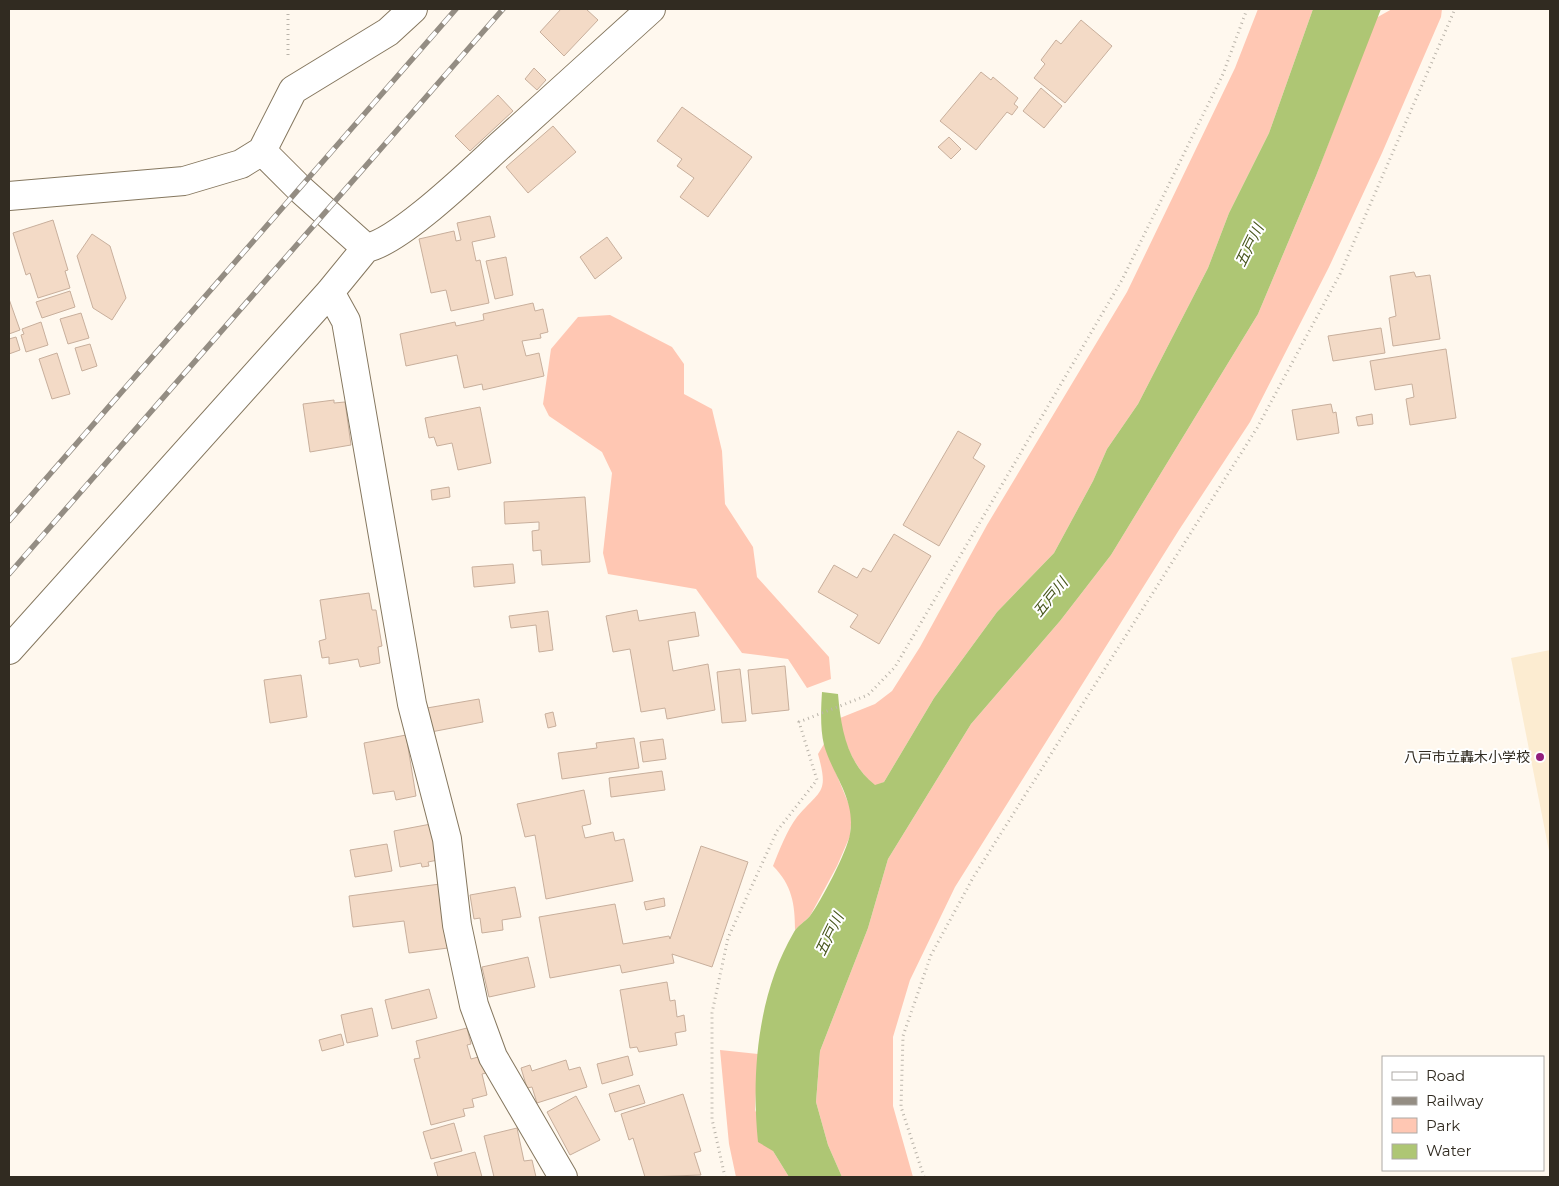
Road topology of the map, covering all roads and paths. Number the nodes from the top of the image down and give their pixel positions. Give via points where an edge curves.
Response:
1 (288, 9) edge
2 (413, 9) edge
3 (651, 9) edge
4 (1247, 9) edge
5 (1455, 9) edge
6 (293, 90) junction
7 (262, 151) junction
8 (9, 196) edge
9 (366, 248) junction
10 (330, 292) junction
11 (9, 650) edge
12 (563, 1177) edge
13 (725, 1177) edge
14 (924, 1177) edge

1 - 6 path via 287,47
2 - 6 street via 388,32
3 - 9 street via 445,195 394,234
4 - 13 path via 1223,74 1122,280 895,667 868,695 800,722 817,780 777,831 728,938 712,1013 712,1119
5 - 14 path via 1340,274 1257,428 974,876 931,955 903,1036 901,1107
6 - 7 street
7 - 8 street via 241,164 184,181
7 - 9 street
9 - 10 street
10 - 11 street
10 - 12 street via 346,321 412,704 447,839 457,926 474,1005 493,1057

